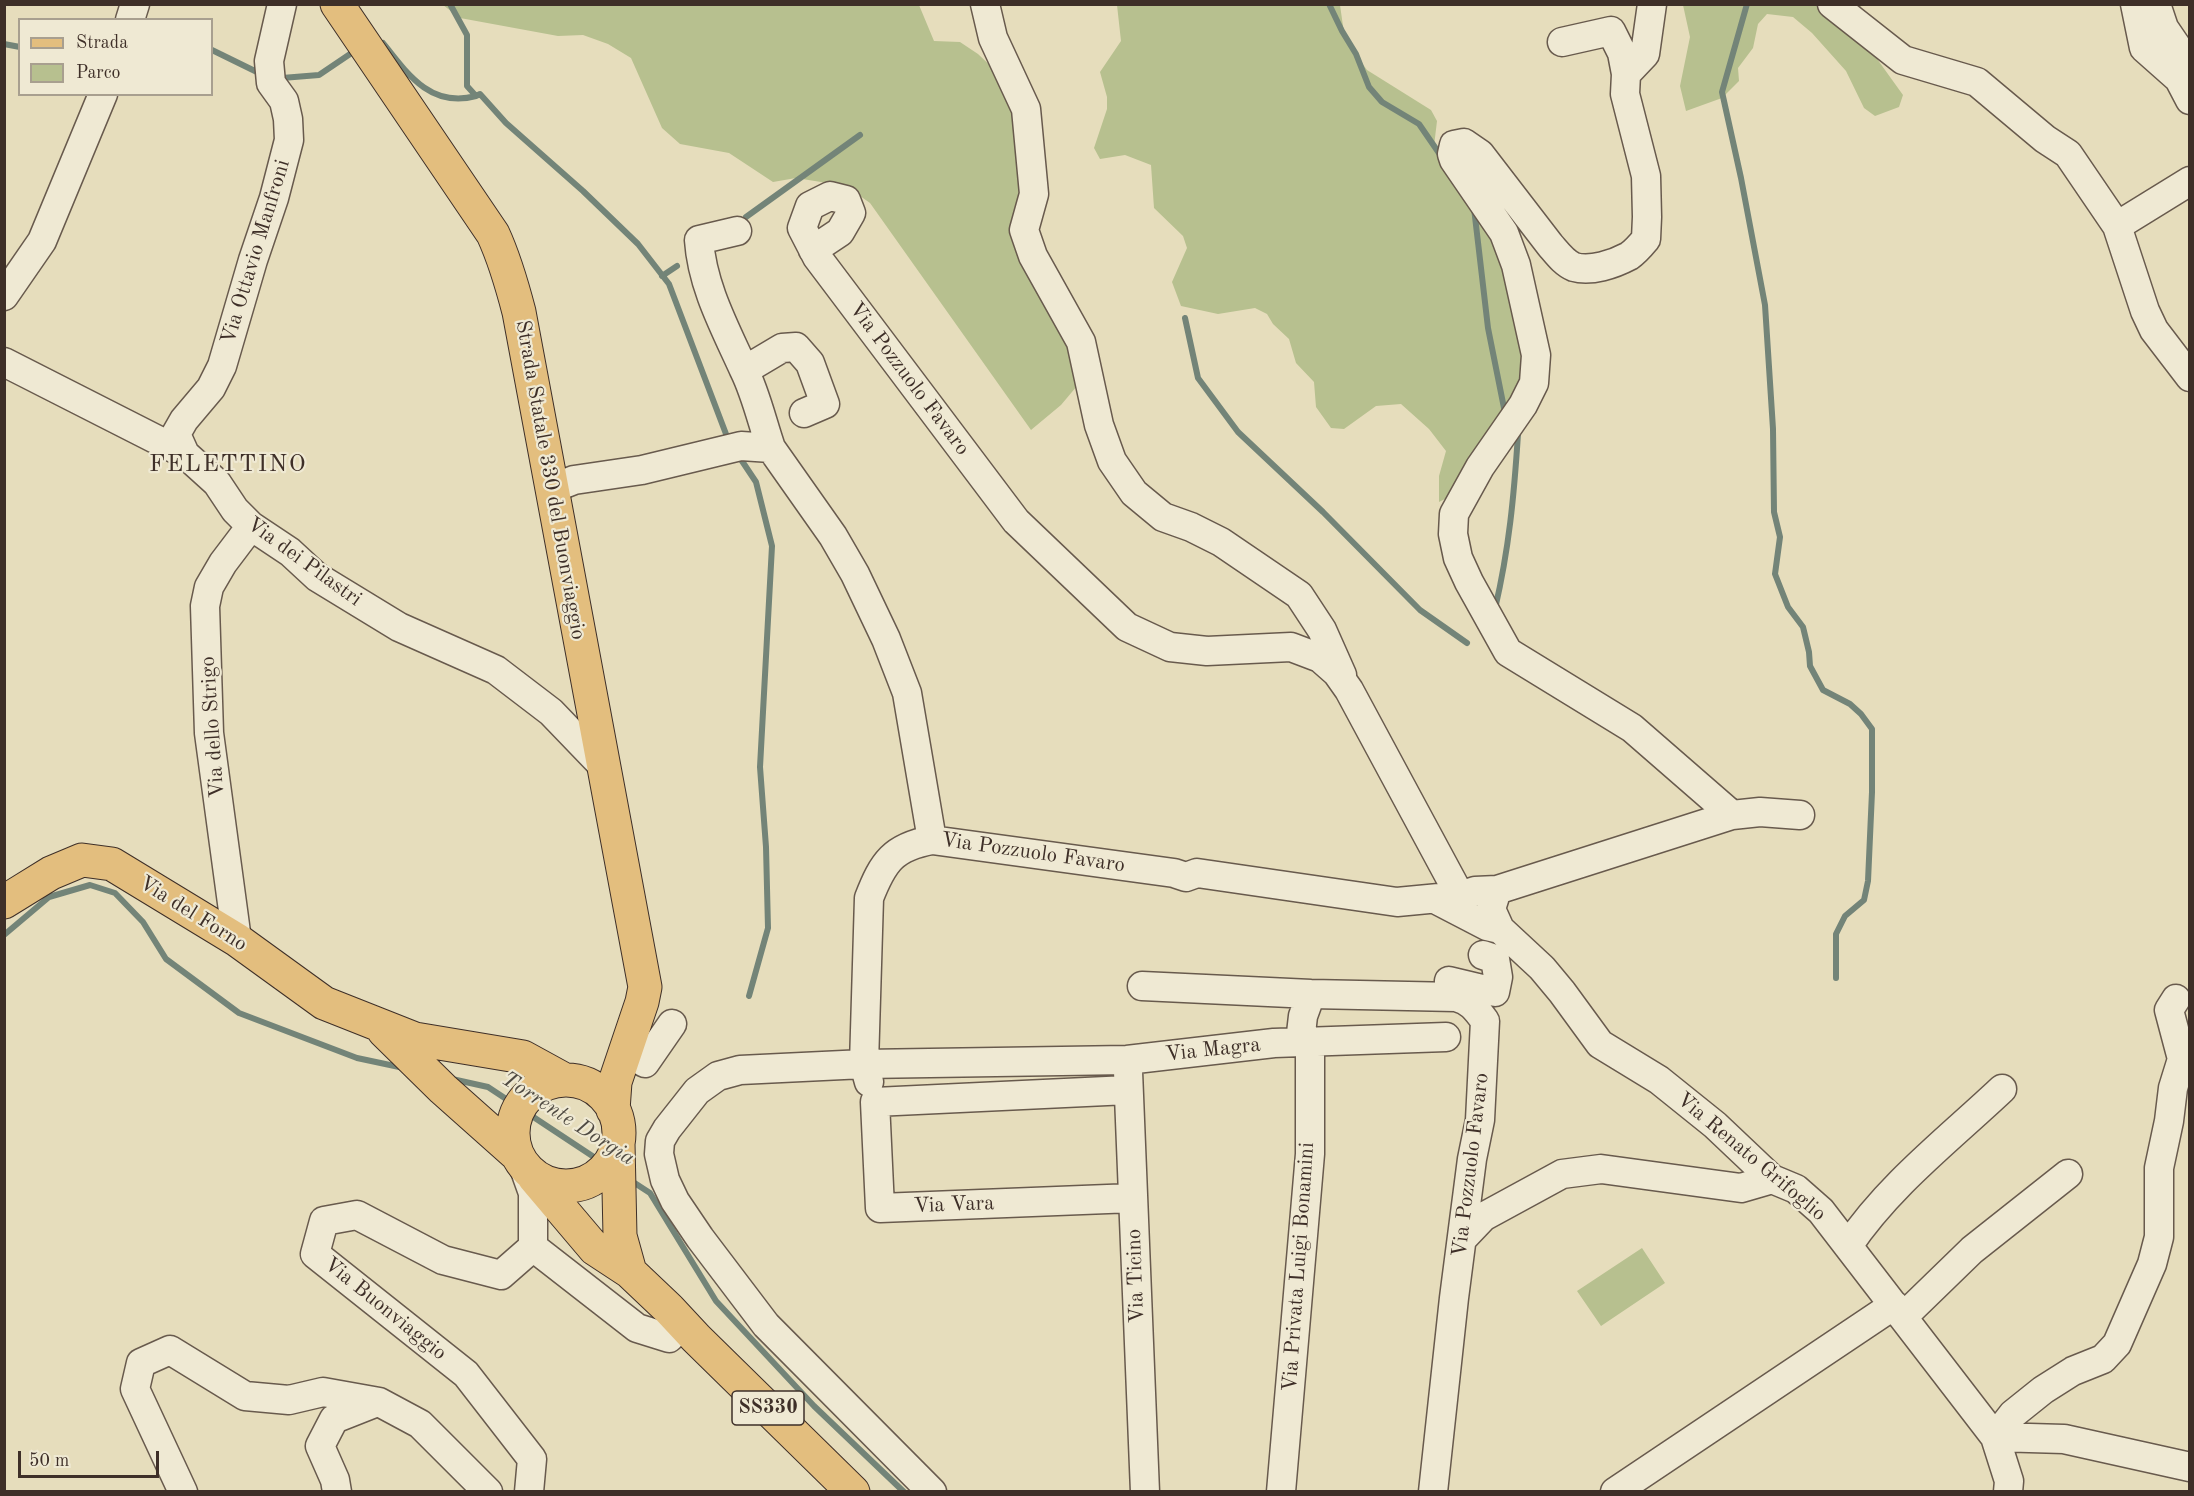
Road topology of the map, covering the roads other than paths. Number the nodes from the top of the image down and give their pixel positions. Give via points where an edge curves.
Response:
1 (282, 4) edge
2 (337, 4) edge
3 (985, 4) edge
4 (1652, 4) edge
5 (1832, 4) edge
6 (2135, 4) edge
7 (2156, 4) edge
8 (1562, 42) dead end
9 (2190, 66) edge
10 (1626, 74) junction
11 (103, 96) edge
12 (2190, 100) edge
13 (2190, 181) edge
14 (2117, 226) junction
15 (737, 231) dead end
16 (813, 250) dead end
17 (4, 296) edge
18 (4, 363) edge
19 (744, 370) junction
20 (2190, 377) edge
21 (804, 414) dead end
22 (771, 448) junction
23 (185, 454) junction
24 (563, 484) junction
25 (251, 526) junction
26 (1349, 690) junction
27 (602, 765) junction
28 (1732, 815) junction
29 (1800, 815) dead end
30 (933, 840) junction
31 (1497, 890) junction
32 (1447, 897) junction
33 (4, 902) edge
34 (1500, 929) junction
35 (237, 940) junction
36 (1483, 955) dead end
37 (1142, 986) dead end
38 (1311, 994) junction
39 (1428, 997) junction
40 (2176, 999) dead end
41 (642, 1002) junction
42 (376, 1023) junction
43 (672, 1024) dead end
44 (1446, 1037) dead end
45 (1294, 1042) junction
46 (626, 1052) junction
47 (1127, 1060) junction
48 (864, 1064) junction
49 (566, 1080) junction
50 (2002, 1089) dead end
51 (1128, 1090) junction
52 (875, 1102) junction
53 (613, 1155) junction
54 (525, 1165) junction
55 (2068, 1174) dead end
56 (1772, 1179) junction
57 (1133, 1198) junction
58 (1463, 1238) junction
59 (1848, 1246) junction
60 (533, 1247) junction
61 (630, 1272) junction
62 (1898, 1311) junction
63 (683, 1325) junction
64 (379, 1401) junction
65 (1995, 1437) junction
66 (532, 1460) junction
67 (2190, 1467) edge
68 (183, 1491) edge
69 (337, 1491) edge
70 (488, 1491) edge
71 (529, 1491) edge
72 (547, 1491) edge
73 (853, 1491) edge
74 (932, 1491) edge
75 (1145, 1491) edge
76 (1281, 1491) edge
77 (1433, 1491) edge
78 (1615, 1491) edge
79 (2008, 1491) edge

1 - 23 street, Via Ottavio Manfroni via 269,61 271,82 284,101 289,140 222,366 212,388 176,434
2 - 24 main road, Strada Statale 330 del Buonviaggio / SS330 via 493,234 504,257 519,312 543,441
3 - 26 street via 993,38 1026,109 1034,194 1024,230 1033,256 1081,342 1099,425 1112,461 1134,493 1162,517 1221,542 1299,595 1322,630
4 - 10 street via 1645,54
5 - 14 street via 1903,60 1977,82 2068,154
6 - 12 street via 2144,48 2179,79
7 - 9 street via 2164,28
8 - 10 street via 1611,31 1622,53
10 - 28 street via 1625,94 1646,176 1647,217 1646,239 1630,255 1587,269 1572,266 1561,258 1479,154 1464,143 1452,149 1454,160 1504,233 1516,266 1536,355 1534,383 1454,514 1454,534 1458,558 1508,652 1632,728
11 - 17 street via 42,241
13 - 14 street
14 - 20 street via 2154,330
15 - 19 street, Via Pozzuolo Favaro via 699,240 699,249 709,290
16 - 26 street, Via Pozzuolo Favaro via 1016,521 1127,627 1170,647 1207,651 1291,648 1320,658
18 - 23 street, Via dei Pilastri
19 - 21 street via 782,348 796,347 810,363 825,404
19 - 22 street, Via Pozzuolo Favaro
22 - 24 street via 741,446
22 - 30 street, Via Pozzuolo Favaro via 855,574 886,639 907,693
23 - 25 street, Via dei Pilastri via 217,483
24 - 27 main road, Strada Statale 330 del Buonviaggio / SS330
25 - 27 street, Via dei Pilastri via 290,552 317,577 399,627 496,670 552,712
25 - 35 street, Via dello Strigo via 208,587 205,606 209,733
26 - 32 street, Via Pozzuolo Favaro
27 - 41 main road, Strada Statale 330 del Buonviaggio / SS330 via 645,987
28 - 29 street, Via Pozzuolo Favaro
28 - 31 street, Via Pozzuolo Favaro
30 - 32 street, Via Pozzuolo Favaro via 1186,877 1197,873 1397,902
30 - 48 street, Via Vara via 911,844 889,860 869,898
31 - 32 street, Via Pozzuolo Favaro
31 - 34 street via 1491,909
32 - 34 street via 1487,926
33 - 35 main road, Via del Forno via 51,873 82,860 112,864
34 - 56 street, Via Renato Grifoglio via 1542,968 1600,1044 1659,1080 1715,1125
35 - 42 main road, Via del Forno via 324,1003
36 - 39 street via 1495,959 1495,992 1447,980
37 - 38 street, Via Pozzuolo Favaro
38 - 39 street, Via Pozzuolo Favaro
38 - 45 street
39 - 58 street, Via Pozzuolo Favaro via 1463,998 1485,1021 1480,1120
40 - 65 street via 2169,1010 2182,1059 2159,1168 2159,1236 2148,1274 2117,1344 2103,1359 2073,1371 2043,1390 2013,1414
41 - 46 main road, SS330
41 - 49 main road, SS330 via 608,1055
42 - 49 main road, Via del Forno via 415,1039 523,1057
42 - 54 main road, Via del Forno
43 - 46 street via 645,1063
44 - 45 street, Via Magra
45 - 47 street, Via Magra
45 - 76 street, Via Privata Luigi Bonamini via 1308,1086 1310,1154
46 - 53 main road, SS330 via 615,1082
47 - 48 street
47 - 51 street, Via Ticino
48 - 52 street, Via Vara
48 - 74 street via 740,1070 718,1076 697,1091 667,1130 660,1141 659,1154 675,1201 766,1325
49 - 53 main road via 595,1088 609,1102
49 - 54 main road, SS330 via 542,1085 518,1111 513,1140
50 - 59 street via 1909,1174 1866,1220
51 - 52 street
51 - 57 street, Via Ticino
52 - 57 street, Via Vara via 879,1208
53 - 54 main road via 589,1181 566,1186 544,1182
53 - 61 main road, SS330 via 620,1236
54 - 60 street via 533,1193
54 - 61 main road, SS330 via 595,1249
55 - 62 street
56 - 58 street via 1741,1188 1601,1169 1562,1174 1483,1216
56 - 59 street, Via Renato Grifoglio via 1796,1189 1821,1211
57 - 75 street, Via Ticino
58 - 77 street, Via Pozzuolo Favaro
59 - 62 street, Via Renato Grifoglio
60 - 63 street via 636,1328 669,1338
60 - 66 street, Via Buonviaggio via 501,1275 443,1260 357,1215 324,1221 315,1254 466,1374
61 - 63 main road, SS330
62 - 65 street, Via Renato Grifoglio
62 - 78 street
63 - 73 main road, SS330
64 - 68 street via 323,1392 289,1400 245,1396 170,1350 141,1363 135,1389
64 - 69 street via 334,1419 320,1446
64 - 70 street via 420,1424
65 - 67 street via 2064,1439
65 - 79 street, Via Renato Grifoglio via 2009,1481
66 - 71 street
66 - 72 street, Via Buonviaggio

